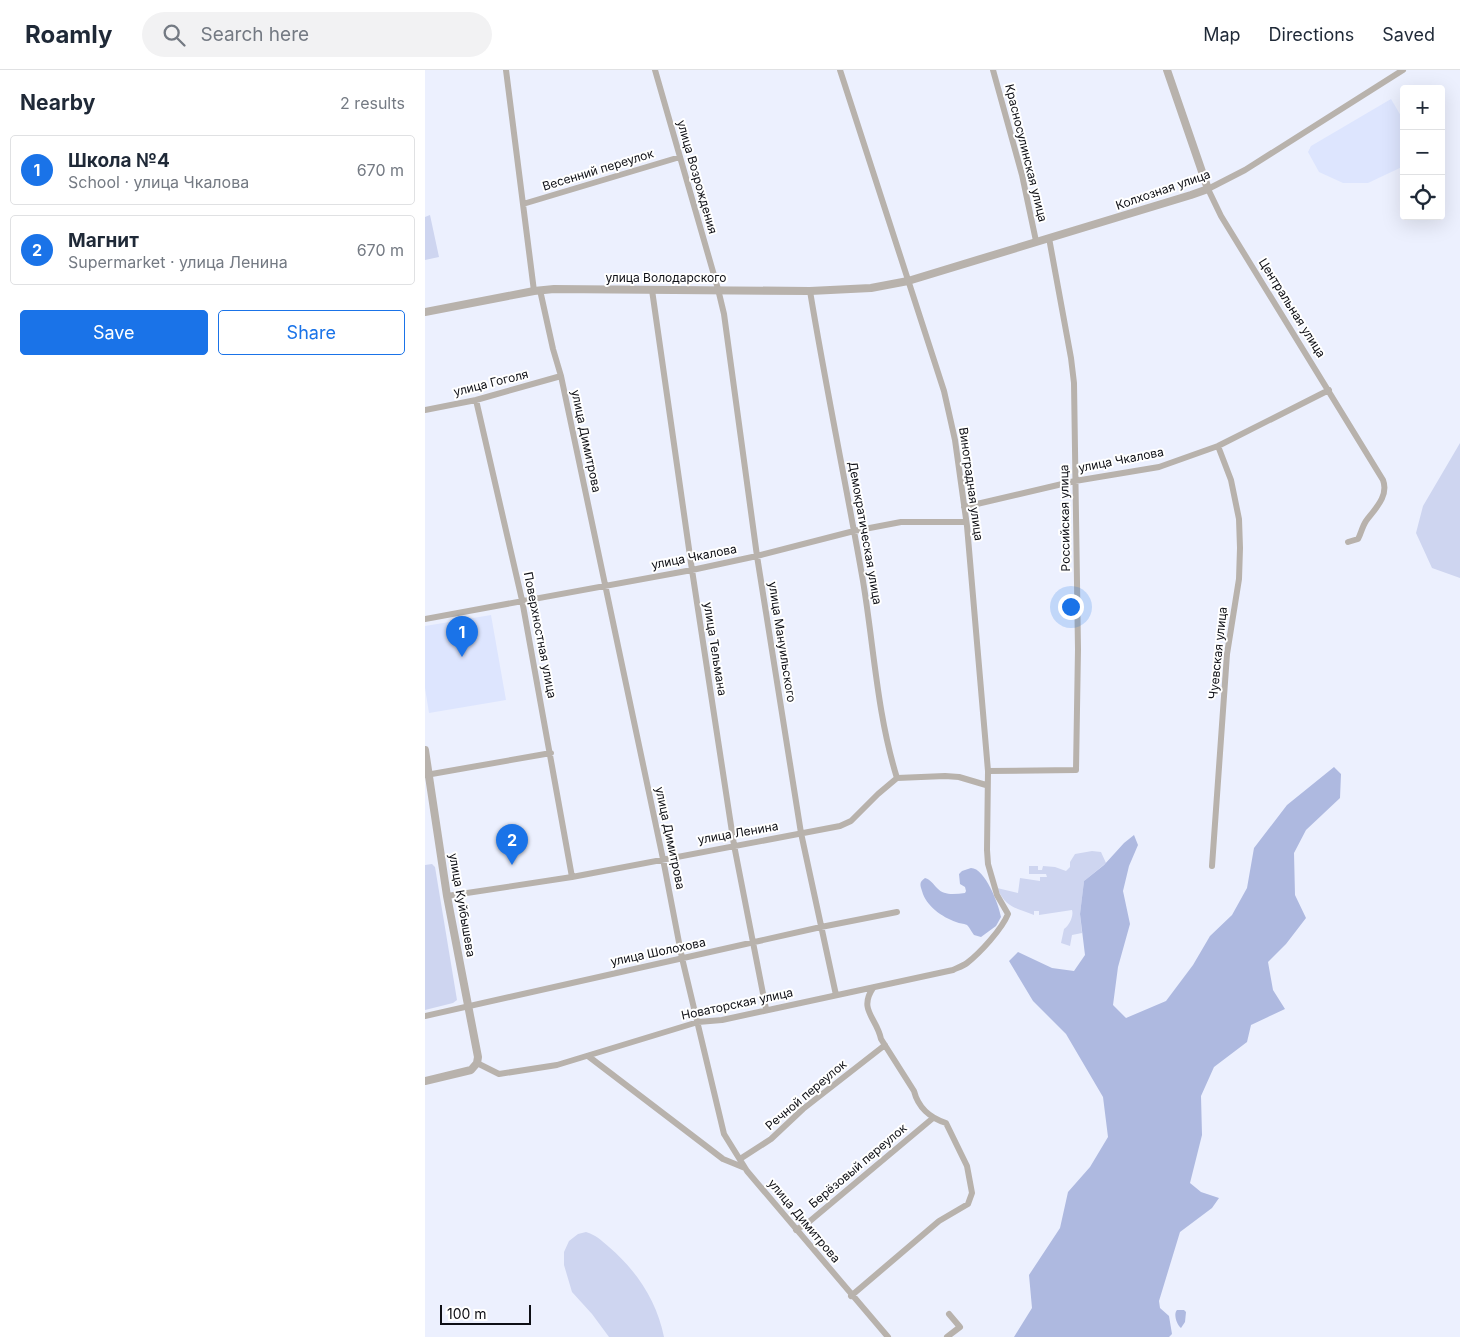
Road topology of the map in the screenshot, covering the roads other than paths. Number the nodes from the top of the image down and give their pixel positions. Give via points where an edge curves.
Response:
1 (505, 70) edge
2 (655, 70) edge
3 (840, 70) edge
4 (993, 70) edge
5 (1167, 70) edge
6 (1403, 70) edge
7 (680, 157) junction
8 (1208, 189) junction
9 (523, 204) junction
10 (1049, 238) junction
11 (1037, 242) junction
12 (908, 281) junction
13 (652, 290) junction
14 (719, 290) junction
15 (810, 290) junction
16 (537, 291) junction
17 (425, 312) edge
18 (561, 376) junction
19 (1329, 390) junction
20 (476, 400) junction
21 (425, 410) edge
22 (1218, 446) junction
23 (1075, 481) junction
24 (964, 507) junction
25 (966, 522) junction
26 (854, 531) junction
27 (1348, 542) dead end
28 (757, 556) junction
29 (692, 570) junction
30 (605, 586) junction
31 (522, 600) junction
32 (425, 619) edge
33 (425, 750) edge
34 (551, 754) junction
35 (987, 771) junction
36 (427, 774) edge
37 (897, 778) junction
38 (986, 785) junction
39 (801, 833) junction
40 (734, 845) junction
41 (663, 859) junction
42 (1212, 866) dead end
43 (572, 877) junction
44 (447, 896) junction
45 (897, 912) dead end
46 (1008, 914) joint
47 (821, 927) junction
48 (753, 943) junction
49 (682, 958) junction
50 (873, 988) junction
51 (836, 995) junction
52 (469, 1006) junction
53 (766, 1010) junction
54 (425, 1016) edge
55 (698, 1022) junction
56 (885, 1045) junction
57 (588, 1056) junction
58 (477, 1064) junction
59 (425, 1081) edge
60 (933, 1118) junction
61 (740, 1159) junction
62 (745, 1168) junction
63 (797, 1230) junction
64 (851, 1296) junction
65 (949, 1314) dead end
66 (888, 1337) edge
67 (947, 1337) edge

1 - 9 street, улица Димитрова
2 - 7 street, улица Возрождения
3 - 12 street, Виноградная улица
4 - 11 street, Красносулинская улица
5 - 8 street, Центральная улица
6 - 8 street, Колхозная улица via 1245,170
7 - 9 street, Весенний переулок
7 - 14 street, улица Возрождения
8 - 10 street, Колхозная улица
8 - 19 street, Центральная улица via 1221,216
9 - 16 street, улица Димитрова via 531,276
10 - 11 street, Колхозная улица
10 - 23 street, Российская улица via 1071,358
11 - 12 street, Колхозная улица
12 - 15 street, улица Володарского via 871,288
12 - 24 street, Виноградная улица via 944,391 955,440
13 - 14 street, улица Володарского
13 - 16 street, улица Володарского
13 - 29 street, улица Тельмана
14 - 15 street, улица Володарского
14 - 28 street, улица Мануильского
15 - 26 street, Демократическая улица
16 - 17 street, улица Володарского
16 - 18 street, улица Димитрова
18 - 20 street, улица Гоголя
18 - 30 street, улица Димитрова
19 - 22 street, улица Чкалова
19 - 27 street, Центральная улица via 1385,485 1377,508 1364,524 1358,539
20 - 21 street, улица Гоголя
20 - 31 street, Поверхностная улица
22 - 23 street, улица Чкалова via 1159,467
22 - 42 street, Чуевская улица via 1231,480 1239,519 1240,548 1239,579 1227,654
23 - 24 street, улица Чкалова
23 - 35 street, Российская улица via 1079,649 1076,770
24 - 25 street, Виноградная улица
25 - 26 street, улица Чкалова via 901,522
25 - 35 street, Виноградная улица
26 - 28 street, улица Чкалова
26 - 37 street, Демократическая улица via 880,707
28 - 29 street, улица Чкалова
28 - 39 street, улица Мануильского
29 - 30 street, улица Чкалова
29 - 40 street, улица Тельмана
30 - 31 street, улица Чкалова
30 - 41 street, улица Димитрова
31 - 32 street, улица Чкалова
31 - 34 street, Поверхностная улица
33 - 36 street, улица Куйбышева
34 - 36 street
34 - 43 street, Поверхностная улица
35 - 38 street, Виноградная улица
36 - 44 street, улица Куйбышева
37 - 38 street via 945,776
37 - 39 street, улица Ленина via 851,821
38 - 46 street, Виноградная улица via 989,864 997,895
39 - 40 street, улица Ленина
39 - 47 street, улица Мануильского
40 - 41 street, улица Ленина
40 - 48 street, улица Тельмана
41 - 43 street, улица Ленина
41 - 49 street, улица Димитрова
43 - 44 street, улица Ленина
44 - 52 street, улица Куйбышева
45 - 47 street, улица Шолохова
46 - 50 street, Новаторская улица via 966,964 953,970
47 - 48 street, улица Шолохова
47 - 51 street, улица Мануильского
48 - 49 street, улица Шолохова
48 - 53 street, улица Тельмана
49 - 52 street, улица Шолохова
49 - 55 street, улица Димитрова
50 - 51 street, Новаторская улица
50 - 56 street via 867,997 868,1013
51 - 53 street, Новаторская улица
52 - 54 street, улица Шолохова
52 - 58 street, улица Куйбышева
53 - 55 street, Новаторская улица
55 - 57 street, Новаторская улица
55 - 61 street, улица Димитрова via 725,1134
56 - 60 street via 917,1100
56 - 61 street, Речной переулок via 803,1109 771,1139
57 - 58 street, Новаторская улица via 505,1074
57 - 62 street via 723,1159
58 - 59 street via 471,1070
60 - 63 street, Берёзовый переулок
60 - 64 street via 946,1123 967,1166 972,1193 967,1204 939,1221
61 - 62 street, улица Димитрова
62 - 63 street, улица Димитрова
63 - 64 street, улица Димитрова
64 - 66 street, улица Димитрова
65 - 67 street via 959,1327

